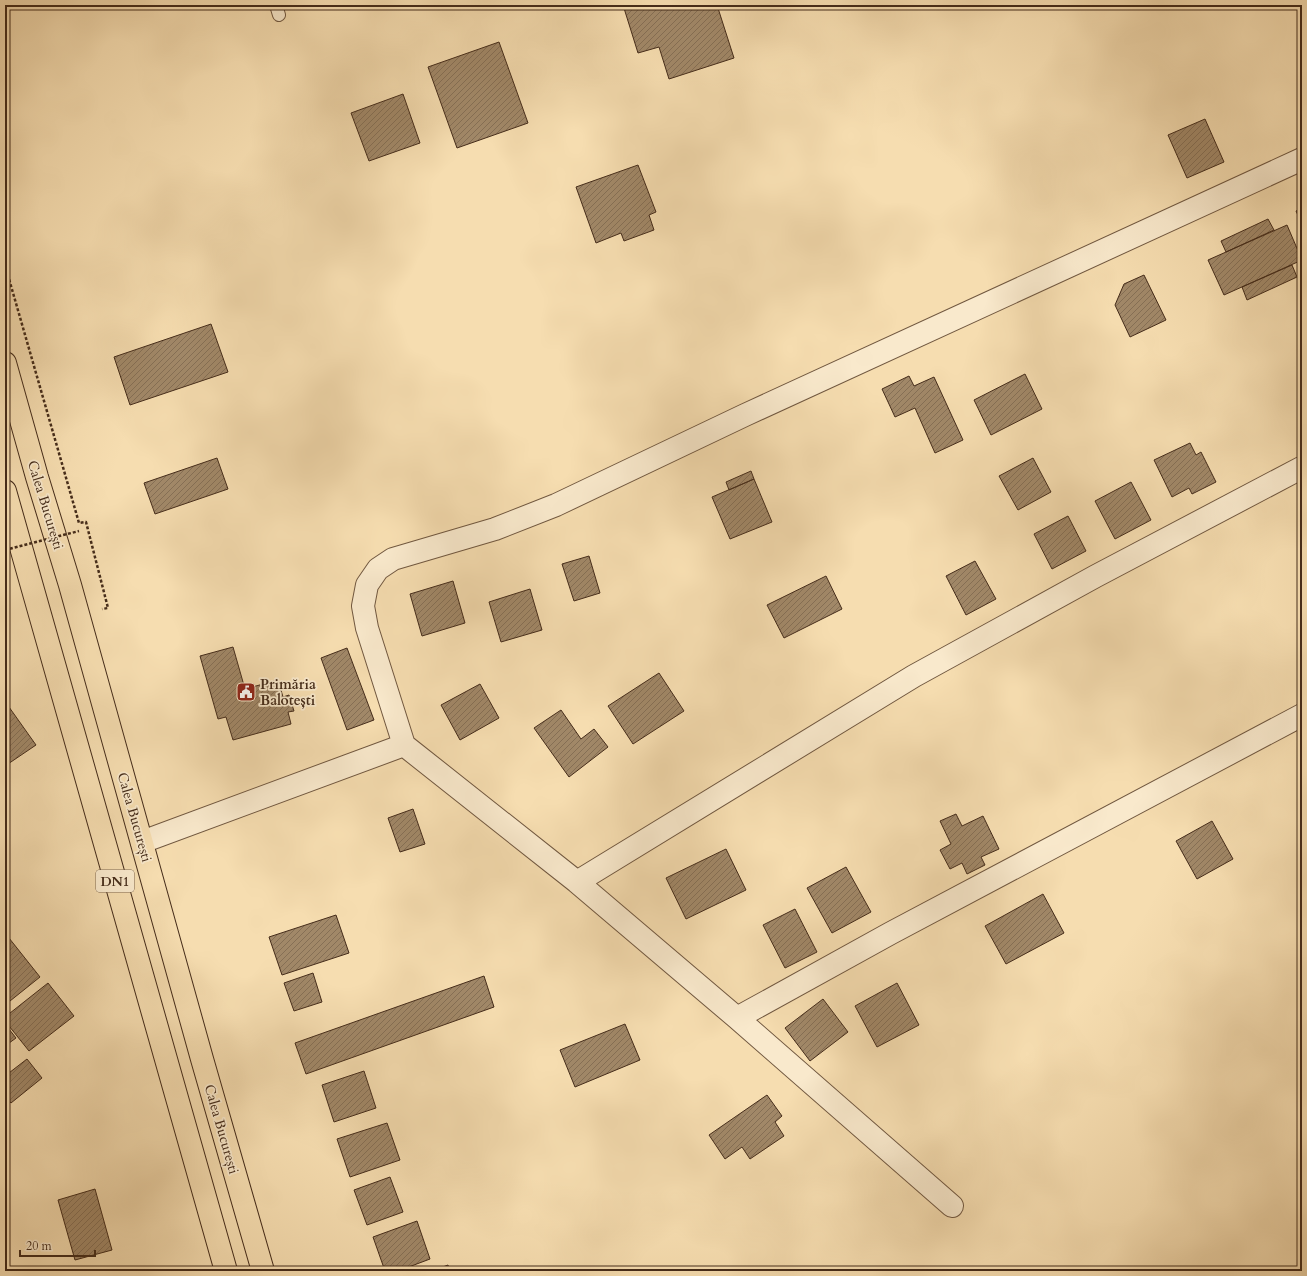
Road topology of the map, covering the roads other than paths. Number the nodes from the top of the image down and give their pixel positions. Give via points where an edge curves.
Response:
1 (1302, 160) edge
2 (5, 363) edge
3 (1301, 468) edge
4 (5, 491) edge
5 (1302, 715) edge
6 (404, 745) junction
7 (142, 842) junction
8 (577, 882) junction
9 (737, 1018) junction
10 (952, 1206) dead end
11 (226, 1271) edge
12 (263, 1271) edge

1 - 6 street via 745,415 556,505 495,530 393,559 378,569 367,585 363,606 367,628
2 - 7 highway, Calea București / DN1
3 - 8 street via 914,676
4 - 11 highway, DN1
5 - 9 street via 891,933
6 - 7 street
6 - 8 street
7 - 12 highway, Calea București / DN1
8 - 9 street
9 - 10 street

